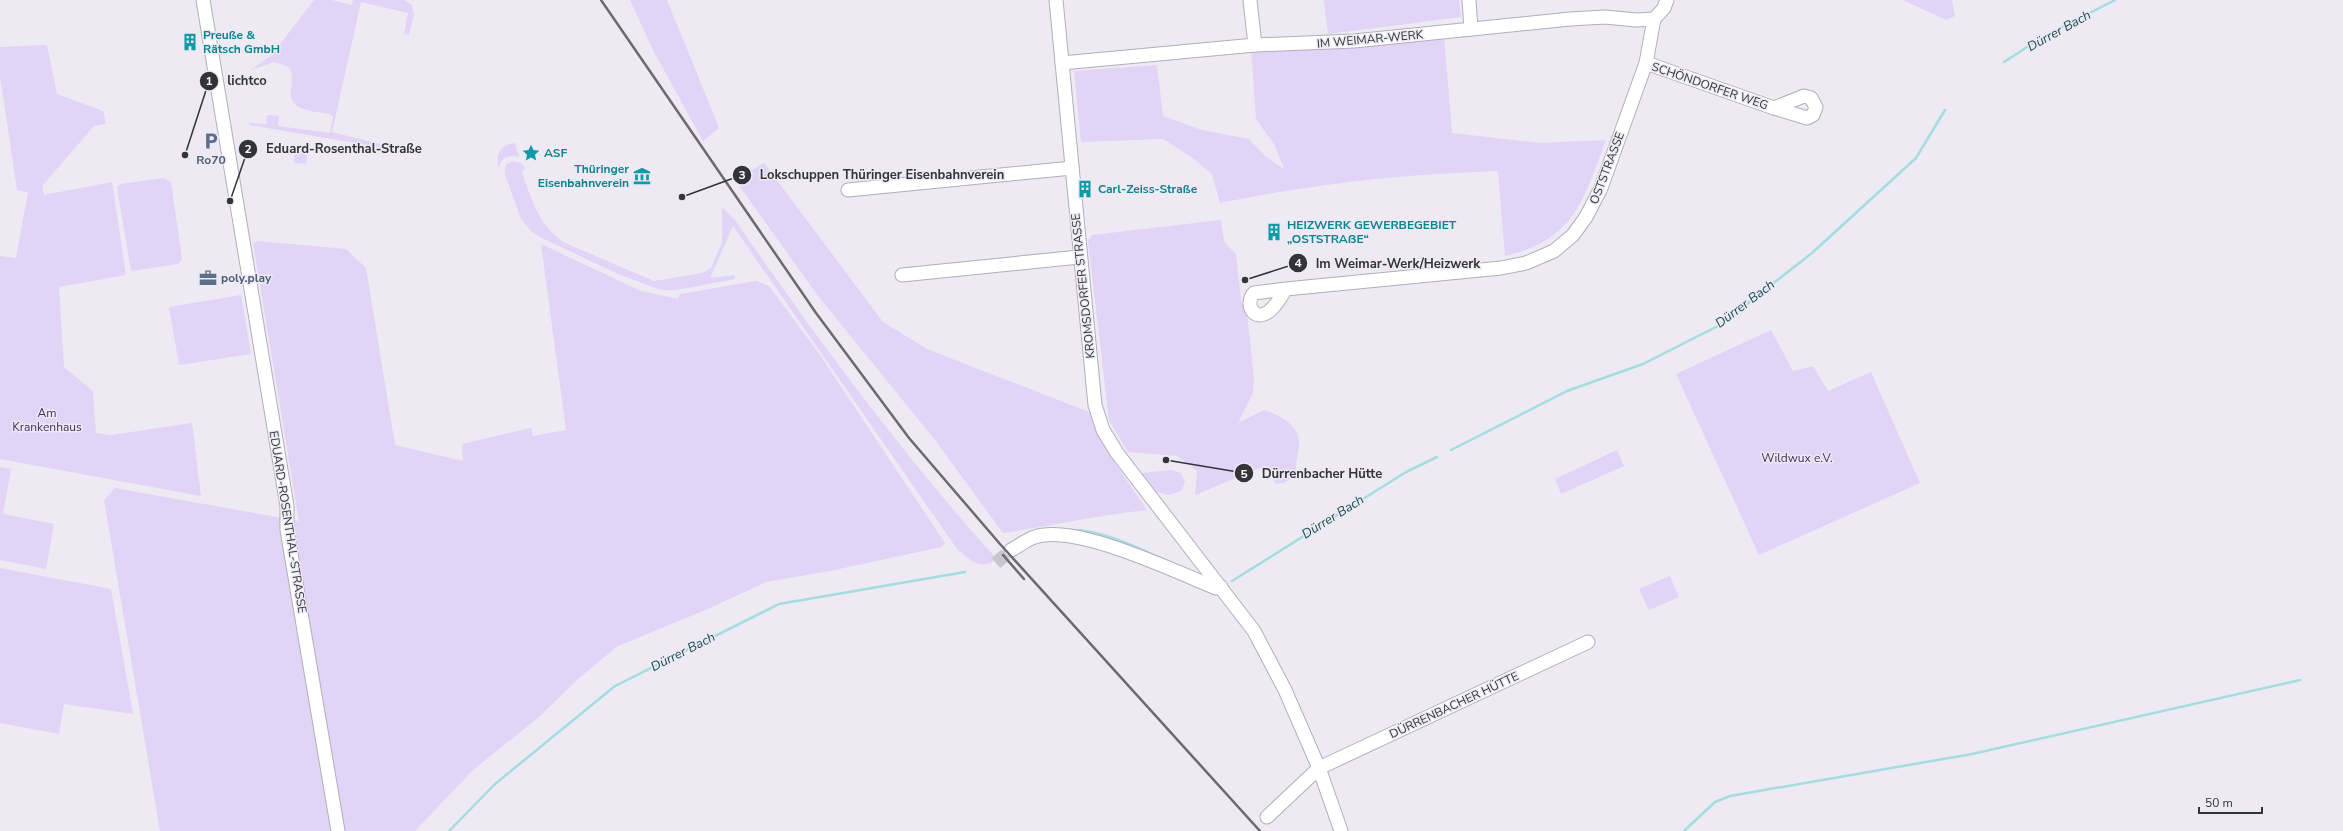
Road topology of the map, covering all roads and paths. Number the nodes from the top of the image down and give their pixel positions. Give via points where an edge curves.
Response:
1 (203, 0) edge
2 (1056, 0) edge
3 (1250, 0) edge
4 (1469, 0) edge
5 (1667, 0) edge
6 (1654, 19) junction
7 (1472, 29) junction
8 (1255, 45) junction
9 (1062, 63) junction
10 (1646, 64) junction
11 (1774, 108) dead end
12 (1072, 168) junction
13 (848, 190) dead end
14 (1079, 257) junction
15 (902, 275) dead end
16 (1286, 289) dead end
17 (1011, 550) tunnel mouth
18 (1221, 587) junction
19 (1588, 642) dead end
20 (1319, 768) junction
21 (1266, 817) dead end
22 (338, 831) edge
23 (1341, 831) edge

1 - 22 street, EDUARD-ROSENTHAL-STRASSE
2 - 9 street, KROMSDORFER STRASSE
3 - 8 street
4 - 7 street
5 - 6 street via 1664,8
6 - 7 street, IM WEIMAR-WERK via 1570,19
6 - 10 street, OSTSTRASSE
7 - 8 street, IM WEIMAR-WERK via 1354,41
8 - 9 street, IM WEIMAR-WERK
9 - 12 street, KROMSDORFER STRASSE
10 - 11 street, SCHÖNDORFER WEG
10 - 16 street, OSTSTRASSE via 1596,198 1580,226 1554,251 1526,263 1501,268
12 - 13 street
12 - 14 street, KROMSDORFER STRASSE
14 - 15 street
14 - 18 street, KROMSDORFER STRASSE via 1095,405 1103,430 1117,453
17 - 18 street via 1036,536 1082,538 1118,549 1216,588
18 - 20 street via 1254,631 1285,690
19 - 20 street, DÜRRENBACHER HÜTTE
20 - 21 street, DÜRRENBACHER HÜTTE
20 - 23 street

